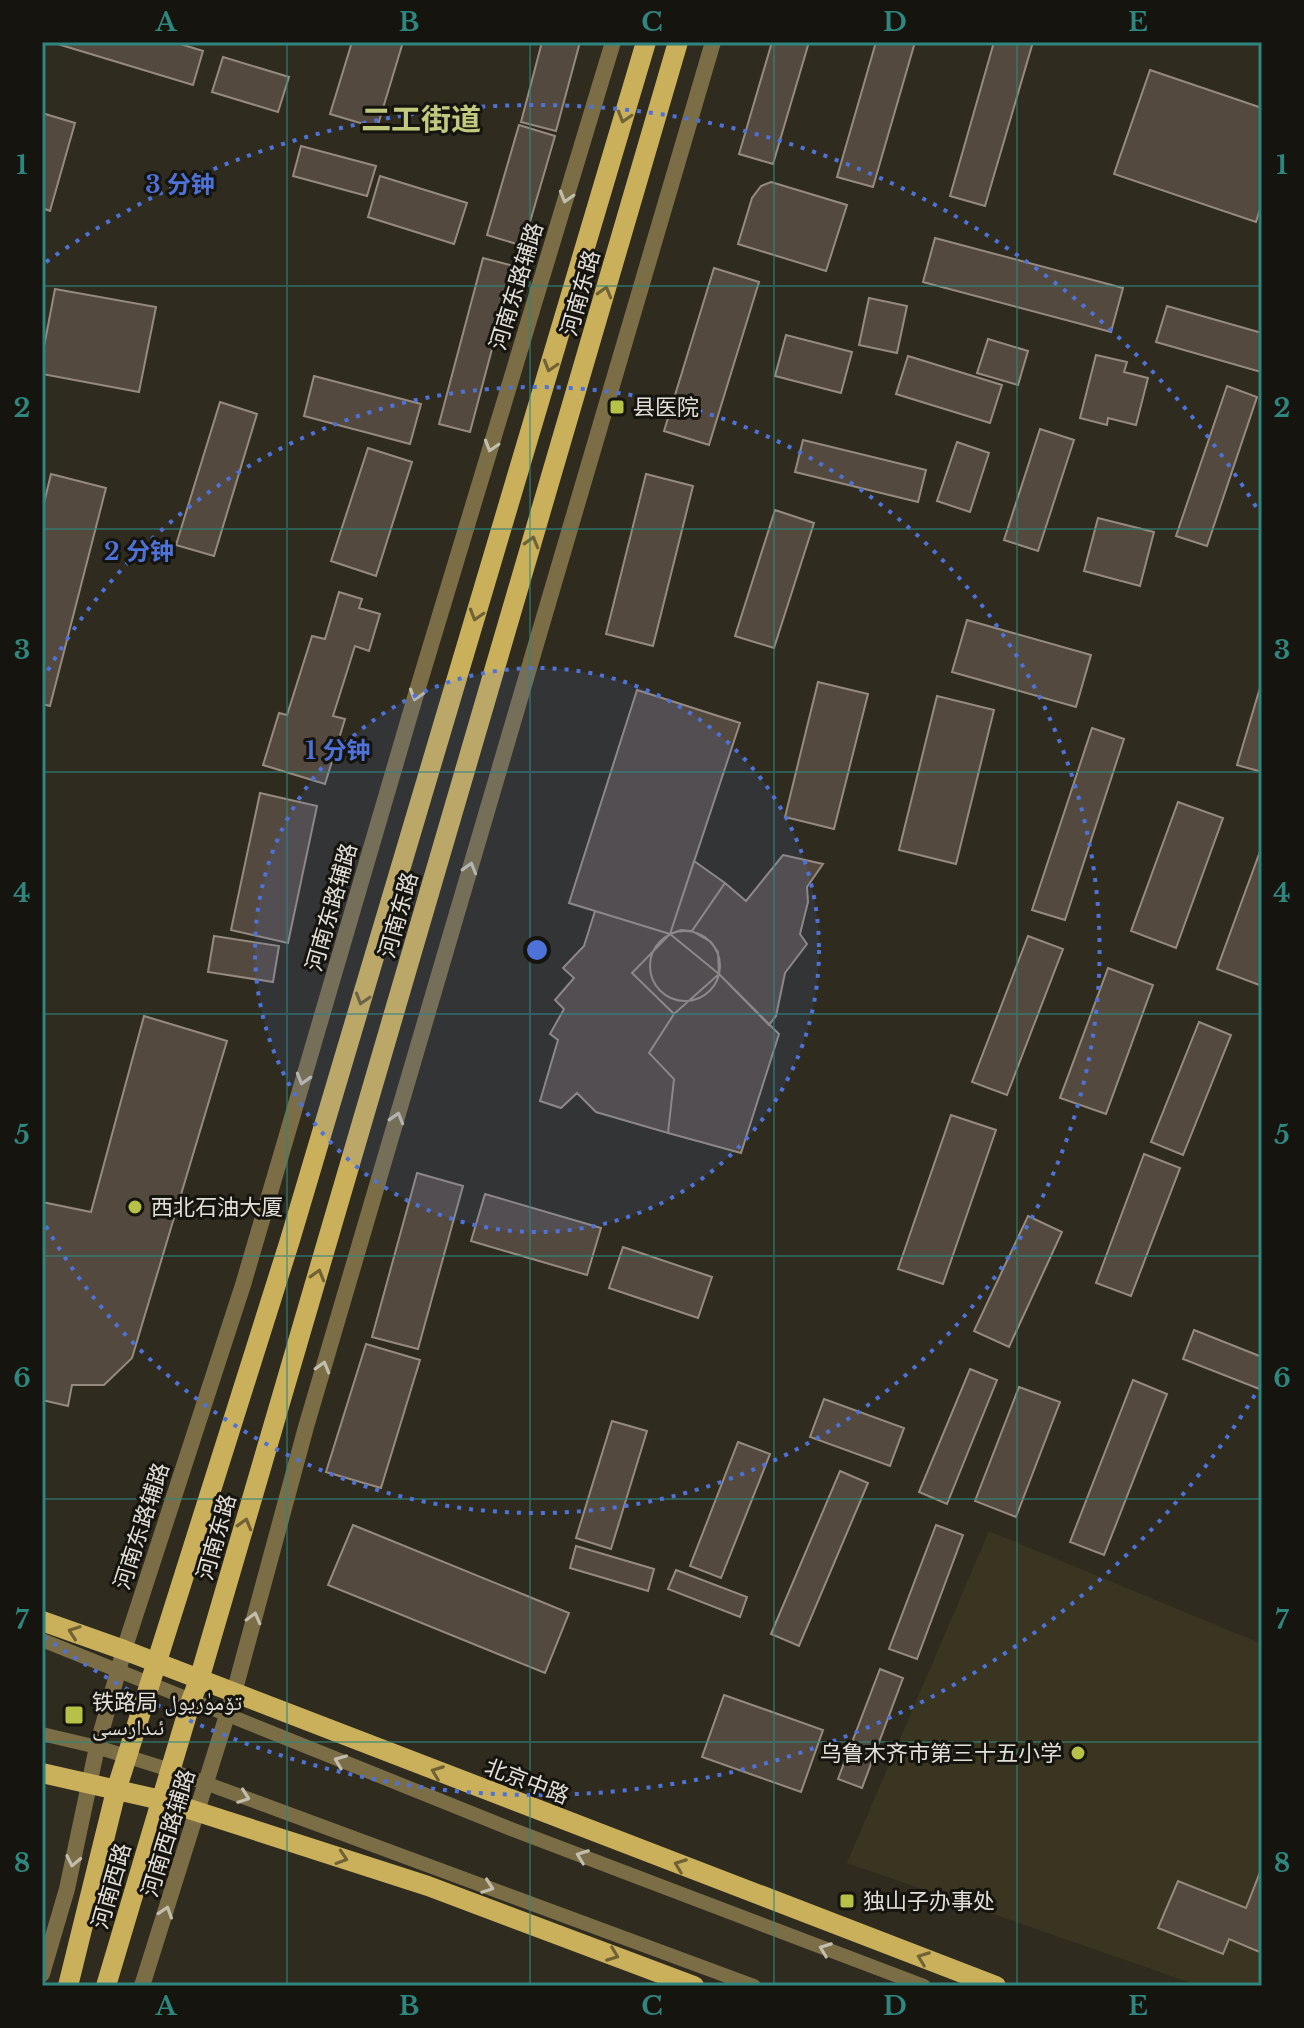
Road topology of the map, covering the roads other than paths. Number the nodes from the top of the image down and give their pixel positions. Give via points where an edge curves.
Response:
1 (613, 42) edge
2 (646, 42) edge
3 (678, 42) edge
4 (713, 42) edge
5 (42, 1621) edge
6 (42, 1640) edge
7 (124, 1650) junction
8 (156, 1663) junction
9 (119, 1672) junction
10 (199, 1680) junction
11 (149, 1684) junction
12 (234, 1693) junction
13 (191, 1701) junction
14 (227, 1715) junction
15 (42, 1734) edge
16 (97, 1747) junction
17 (126, 1758) junction
18 (170, 1770) junction
19 (42, 1773) edge
20 (207, 1783) junction
21 (90, 1785) junction
22 (116, 1791) junction
23 (161, 1800) junction
24 (198, 1812) junction
25 (42, 1974) edge
26 (68, 1986) edge
27 (106, 1986) edge
28 (142, 1986) edge
29 (694, 1986) edge
30 (754, 1986) edge
31 (924, 1986) edge
32 (996, 1986) edge

1 -> 7 street, 河南东路辅路 via 243,1285
2 -> 8 main road, 河南东路 via 295,1225
10 -> 3 main road, 河南东路
12 -> 4 street via 310,1412
7 -> 5 main road, 北京中路
6 - 9 lane
7 - 8 main road, 北京中路
7 - 9 street, 河南东路辅路
8 - 10 main road, 北京中路
8 - 11 main road, 河南东路
9 - 11 lane
9 - 16 street, 河南东路辅路
10 - 12 main road, 北京中路
10 - 13 main road, 河南东路
11 - 13 lane
11 - 17 main road, 河南东路
12 - 14 street, 河南西路辅路
32 -> 12 main road, 北京中路
13 - 14 lane
13 - 18 main road, 河南东路
14 - 20 street, 河南西路辅路
31 -> 14 lane
15 - 16 lane
16 - 17 lane
16 - 21 street, 河南东路辅路
17 - 18 lane
17 - 22 main road, 河南东路
18 - 20 lane
18 - 23 main road, 河南东路
19 - 21 main road
20 - 24 street, 河南西路辅路
20 -> 30 lane
21 - 22 main road
21 -> 25 street
22 - 23 main road
22 - 26 main road, 河南西路
23 - 24 main road
23 - 27 main road, 河南西路
28 -> 24 street, 河南西路辅路
24 -> 29 main road via 428,1886

